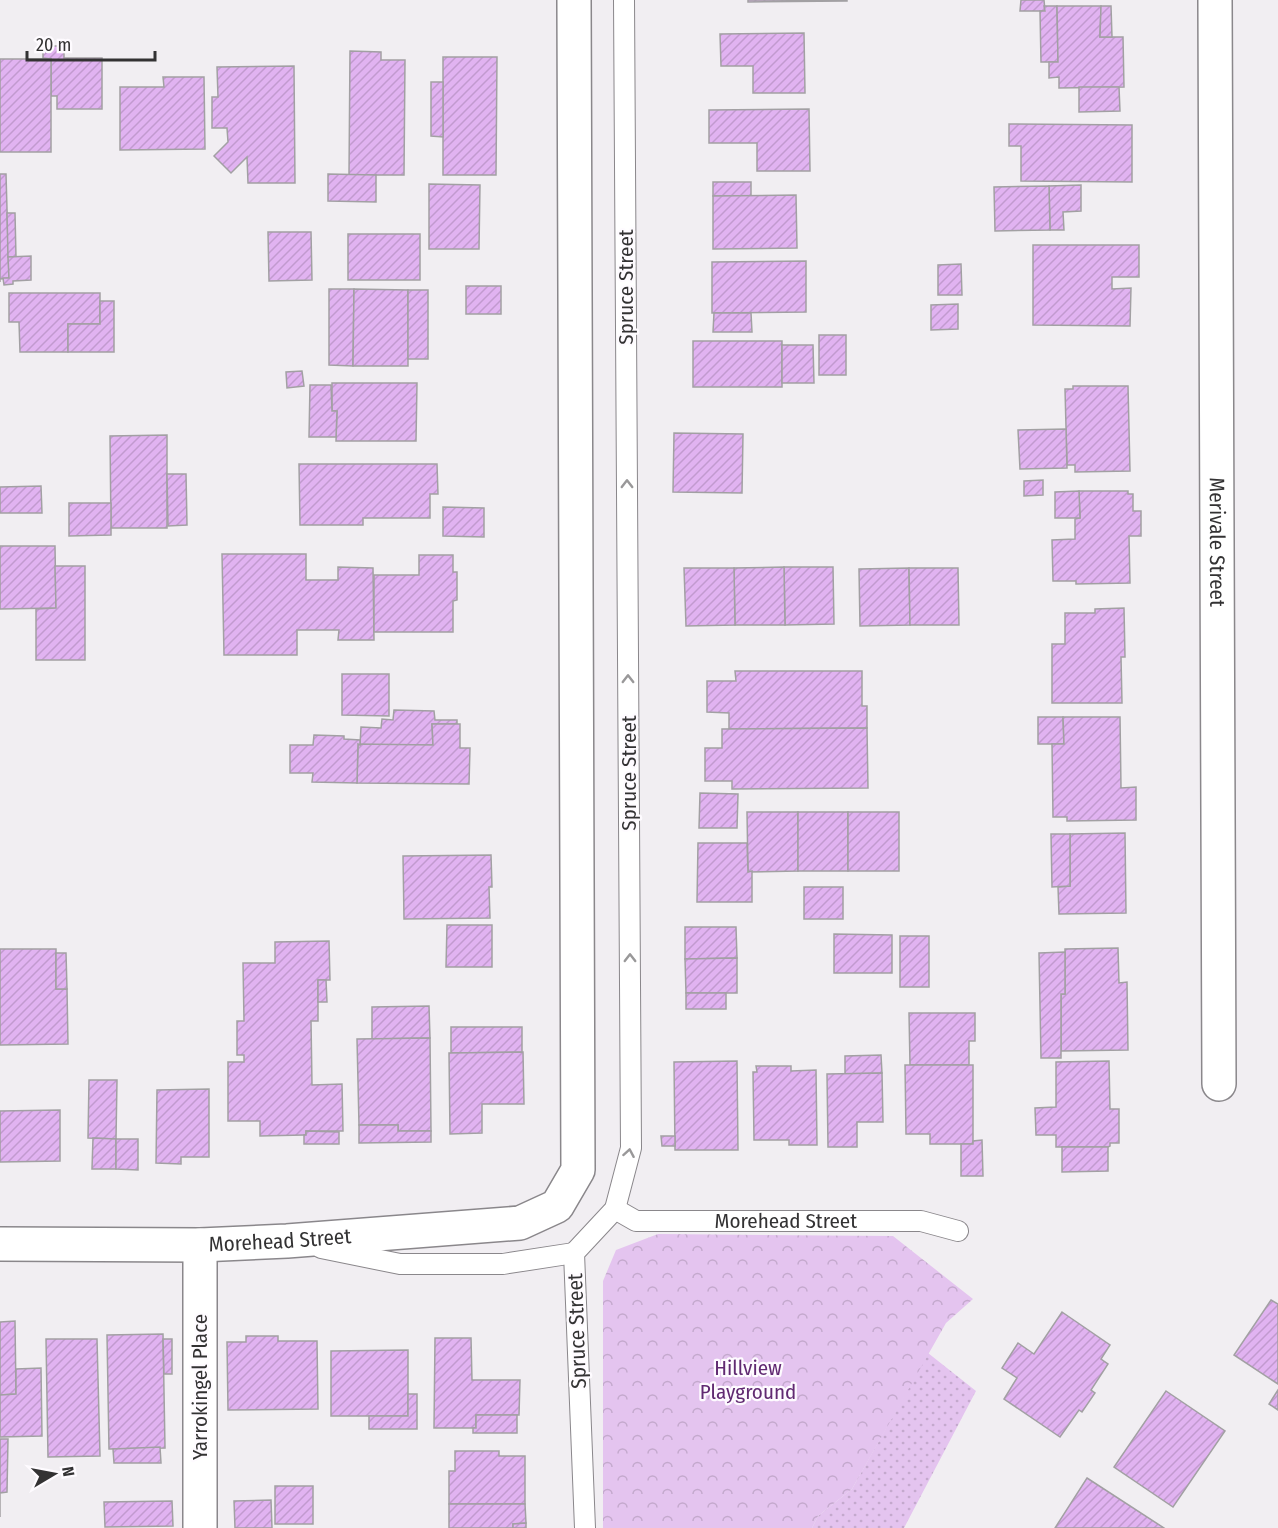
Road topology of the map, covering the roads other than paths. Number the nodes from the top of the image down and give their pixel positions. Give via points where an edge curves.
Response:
1 (574, 0) edge
2 (624, 0) edge
3 (1215, 0) edge
4 (1220, 1084) dead end
5 (615, 1209) junction
6 (957, 1231) dead end
7 (287, 1241) junction
8 (0, 1244) edge
9 (200, 1245) junction
10 (574, 1253) junction
11 (200, 1528) edge
12 (585, 1528) edge

1 - 7 street, Morehead Street via 578,1170 557,1206 520,1223
5 -> 2 lane, Spruce Street via 631,1148
3 - 4 street, Merivale Street
5 - 6 lane, Morehead Street via 636,1221 921,1221
5 - 10 lane, Spruce Street
7 - 9 street, Morehead Street
7 - 10 lane via 400,1264 503,1264
8 - 9 street, Morehead Street
9 - 11 street, Yarrokingel Place
10 - 12 lane, Spruce Street

